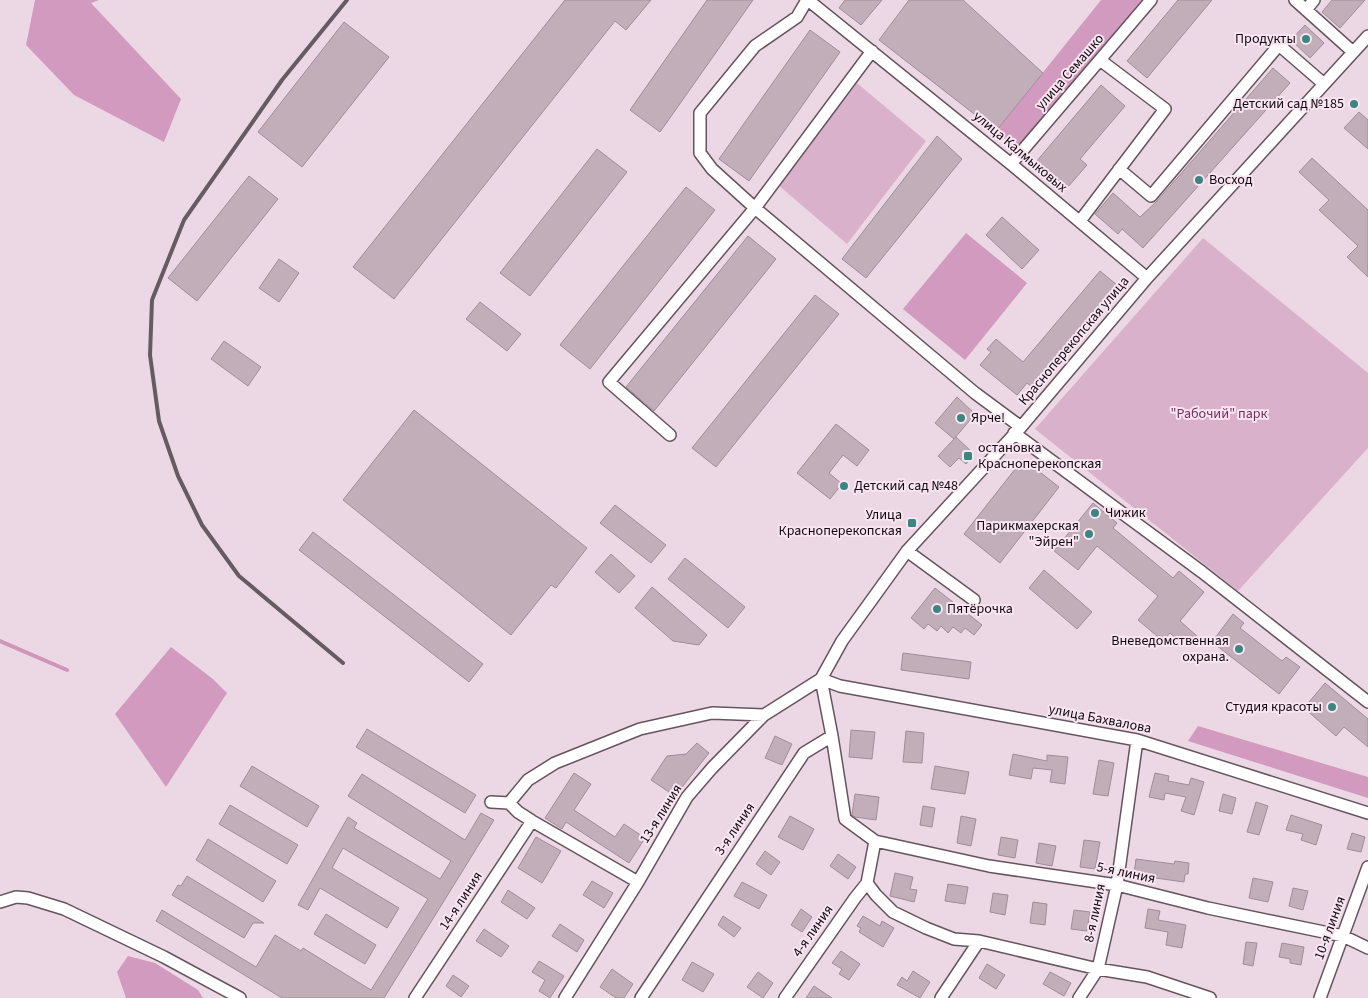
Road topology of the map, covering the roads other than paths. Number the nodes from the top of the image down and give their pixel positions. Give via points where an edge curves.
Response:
1 (808, 0) edge
2 (1151, 0) edge
3 (1295, 0) edge
4 (1314, 0) edge
5 (822, 4) edge
6 (1306, 10) junction
7 (1368, 36) edge
8 (1360, 50) edge
9 (872, 51) junction
10 (1100, 60) junction
11 (1324, 84) junction
12 (1011, 164) junction
13 (1119, 169) junction
14 (755, 208) junction
15 (1080, 221) junction
16 (1147, 278) junction
17 (1017, 430) junction
18 (670, 435) dead end
19 (907, 551) junction
20 (974, 600) dead end
21 (821, 679) junction
22 (1368, 702) edge
23 (764, 715) junction
24 (832, 736) junction
25 (1137, 740) junction
26 (491, 802) dead end
27 (509, 802) junction
28 (1368, 813) edge
29 (532, 821) junction
30 (875, 841) junction
31 (1368, 867) edge
32 (638, 882) junction
33 (867, 883) junction
34 (1117, 885) junction
35 (0, 902) edge
36 (1343, 936) junction
37 (979, 940) junction
38 (1368, 948) edge
39 (1098, 969) junction
40 (240, 998) edge
41 (415, 998) edge
42 (565, 998) edge
43 (641, 998) edge
44 (785, 998) edge
45 (941, 998) edge
46 (1079, 998) edge
47 (1210, 998) edge
48 (1320, 998) edge

1 - 5 street, улица Калмыковых
1 - 14 street via 797,17 755,46 700,113 700,153 712,169
2 - 10 street, улица Семашко
3 - 6 street
4 - 6 street
5 - 9 street, улица Калмыковых
6 - 8 street
7 - 8 street, Красноперекопская улица
8 - 11 street, Красноперекопская улица
9 - 12 street, улица Калмыковых
9 - 14 street
10 - 12 street, улица Семашко
10 - 13 street via 1165,109
11 - 13 street via 1279,45 1152,196
11 - 16 street, Красноперекопская улица
12 - 15 street, улица Калмыковых
13 - 15 street
14 - 17 street
14 - 18 street via 610,382
15 - 16 street, улица Калмыковых
16 - 17 street, Красноперекопская улица
17 - 19 street, Красноперекопская улица
17 - 22 street
19 - 20 street
19 - 21 street, Красноперекопская улица via 842,641
21 - 23 street, 13-я линия
21 - 24 street
21 - 25 street, улица Бахвалова via 840,686
23 - 27 street via 712,712 640,730 556,762 528,780
23 - 32 street, 13-я линия via 687,797
24 - 30 street via 845,819
24 - 43 street, 3-я линия via 804,753
25 - 28 street, улица Бахвалова
25 - 34 street, 8-я линия
26 - 27 street
27 - 29 street
29 - 32 street
29 - 41 street, 14-я линия
30 - 33 street
30 - 34 street, 5-я линия via 989,866
31 - 36 street, 10-я линия
32 - 42 street, 13-я линия
33 - 37 street via 893,912 954,939
33 - 44 street, 4-я линия
34 - 36 street, 5-я линия
34 - 39 street, 8-я линия
35 - 40 street via 16,897 28,898 64,909
36 - 38 street, 5-я линия
36 - 48 street, 10-я линия
37 - 39 street
37 - 45 street
39 - 46 street, 8-я линия
39 - 47 street via 1147,976

